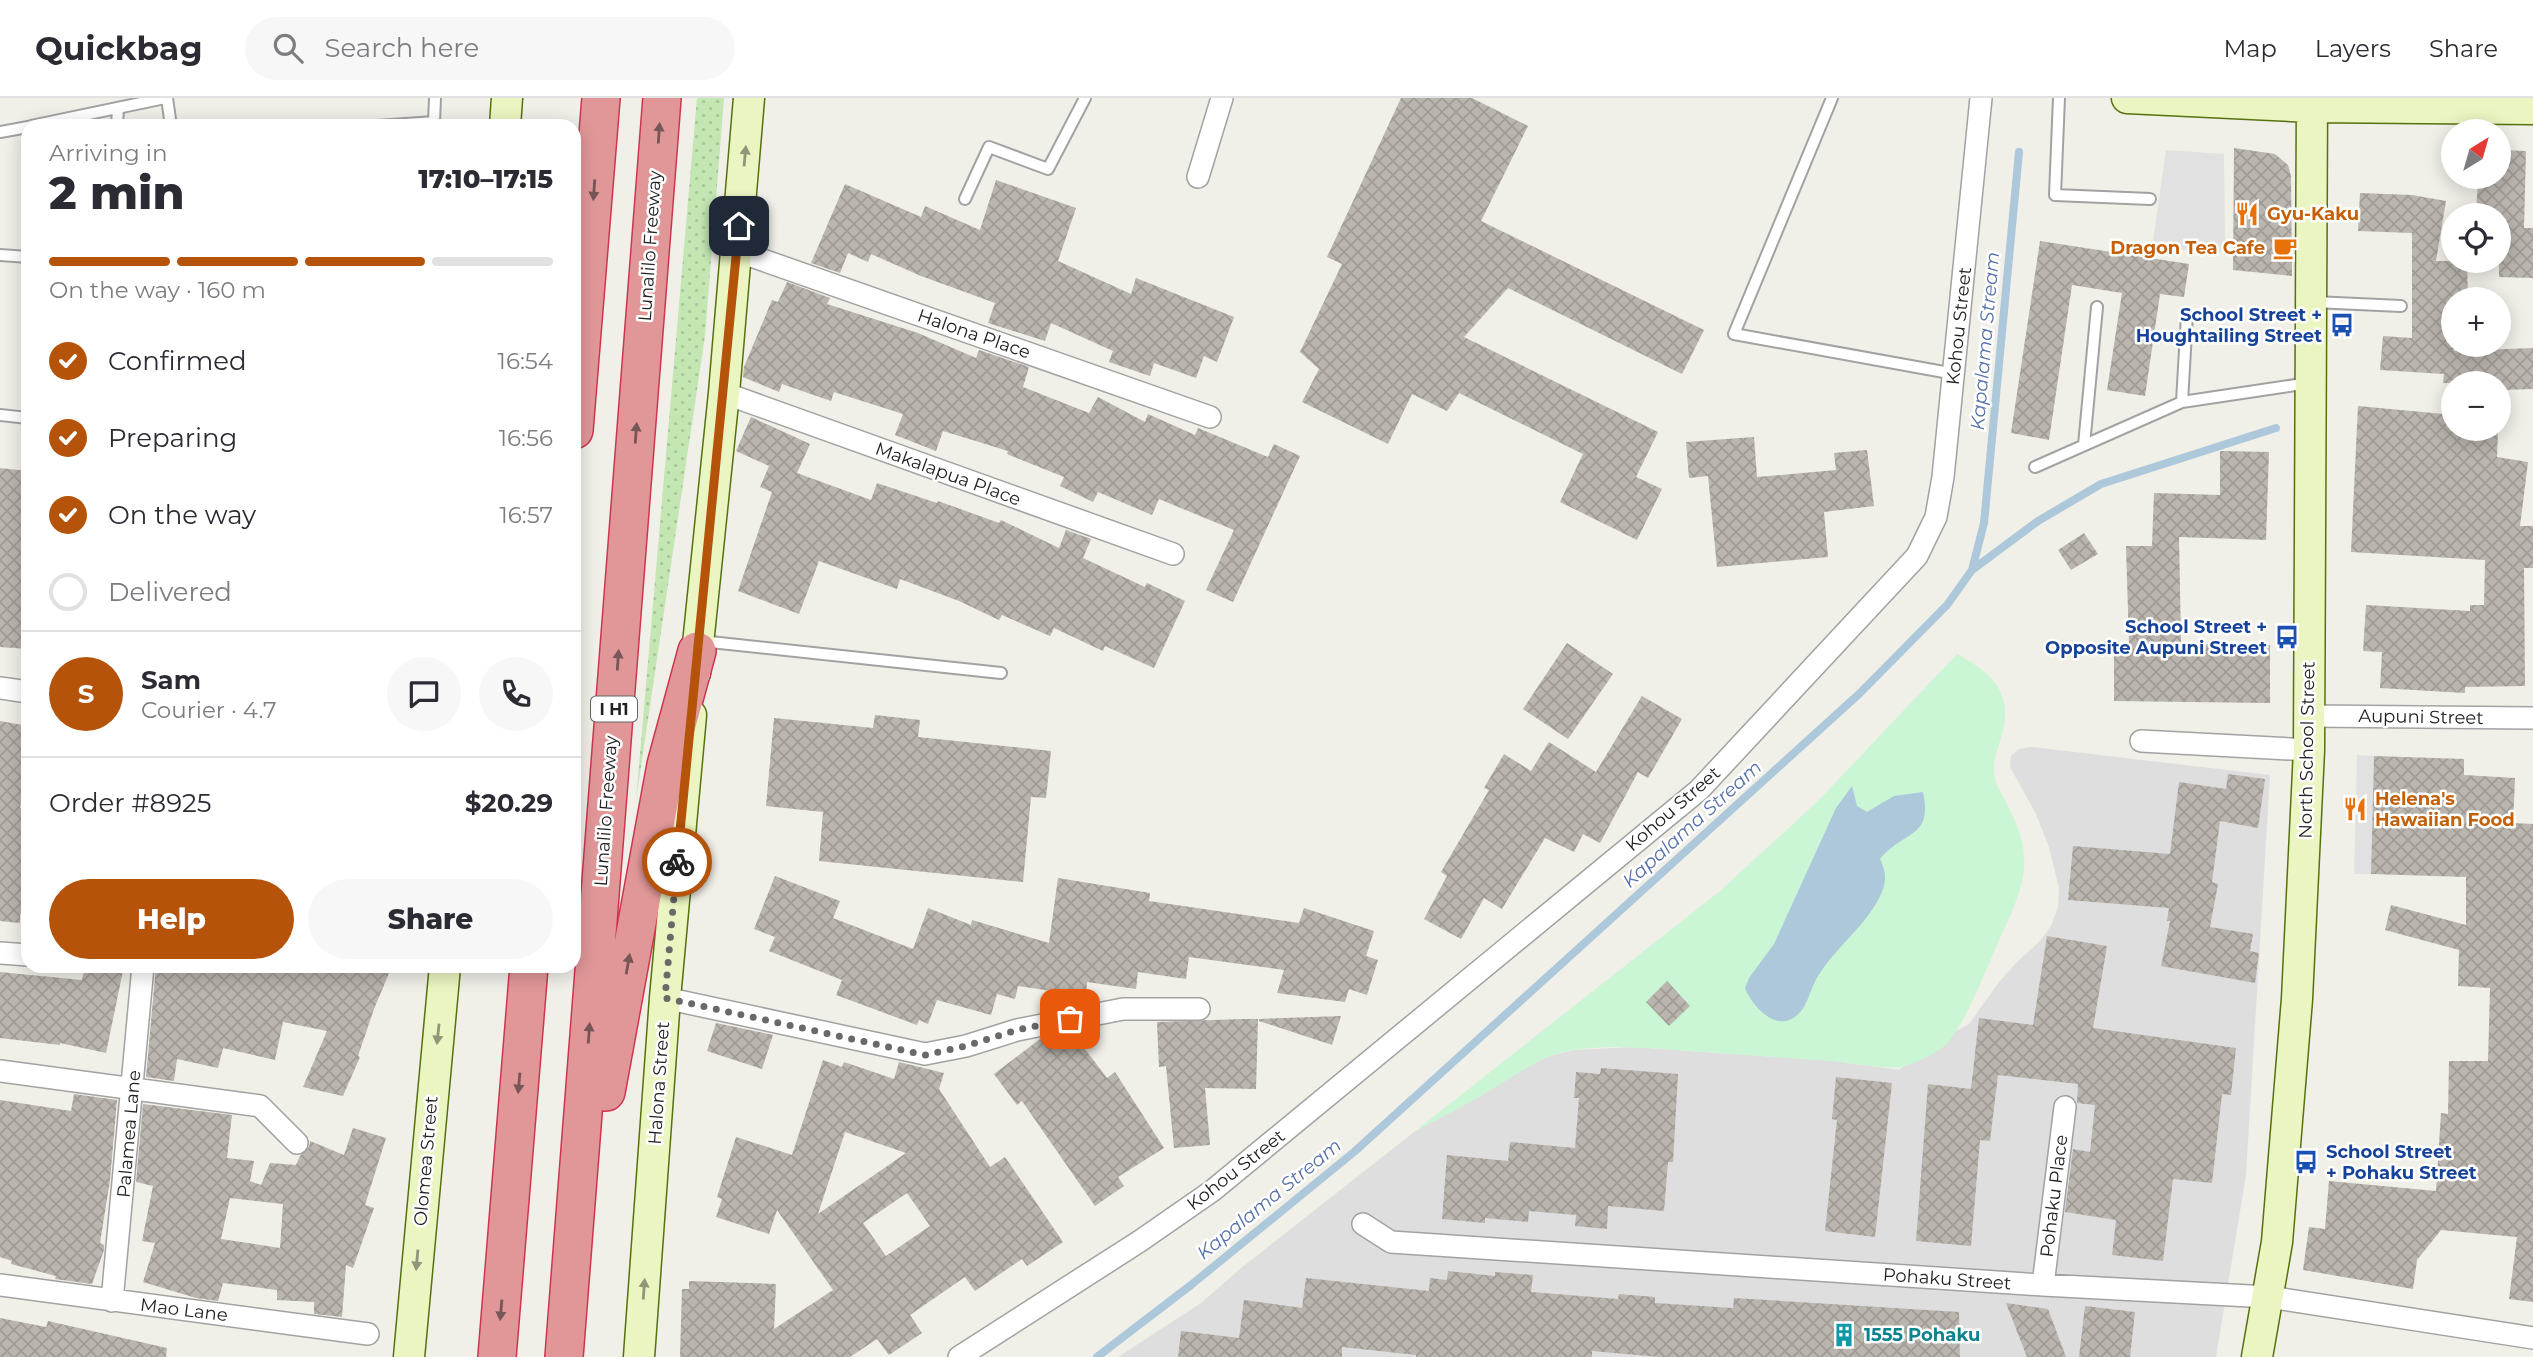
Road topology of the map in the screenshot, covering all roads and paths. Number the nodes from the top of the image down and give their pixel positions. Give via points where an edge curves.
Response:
1 (166, 98) edge
2 (435, 98) edge
3 (507, 98) edge
4 (601, 98) edge
5 (662, 98) edge
6 (750, 98) edge
7 (1085, 98) edge
8 (1222, 98) edge
9 (1832, 98) edge
10 (1981, 98) edge
11 (2059, 98) edge
12 (2131, 98) edge
13 (2312, 102) edge
14 (118, 108) junction
15 (2533, 109) edge
16 (64, 119) edge
17 (117, 119) edge
18 (170, 119) edge
19 (433, 119) edge
20 (506, 119) edge
21 (21, 128) edge
22 (0, 132) edge
23 (1198, 177) dead end
24 (965, 199) dead end
25 (2150, 199) dead end
26 (737, 251) junction
27 (0, 255) edge
28 (21, 256) edge
29 (2311, 301) junction
30 (2401, 306) dead end
31 (2097, 307) dead end
32 (2187, 315) dead end
33 (581, 344) edge
34 (1955, 374) junction
35 (2311, 383) junction
36 (724, 393) junction
37 (2182, 402) junction
38 (0, 415) edge
39 (21, 417) edge
40 (1210, 417) dead end
41 (2084, 445) junction
42 (2035, 467) dead end
43 (1172, 554) dead end
44 (698, 646) junction
45 (1001, 673) dead end
46 (0, 688) edge
47 (21, 691) edge
48 (2309, 716) junction
49 (2533, 718) edge
50 (2141, 741) dead end
51 (2309, 750) junction
52 (0, 953) edge
53 (21, 954) edge
54 (142, 973) edge
55 (443, 973) edge
56 (528, 973) edge
57 (665, 998) junction
58 (1199, 1009) dead end
59 (0, 1071) edge
60 (133, 1088) junction
61 (2065, 1107) dead end
62 (298, 1143) dead end
63 (1363, 1224) dead end
64 (0, 1285) edge
65 (2043, 1285) junction
66 (2269, 1297) junction
67 (112, 1301) junction
68 (567, 1321) junction
69 (368, 1334) dead end
70 (2533, 1339) edge
71 (410, 1357) edge
72 (497, 1357) edge
73 (564, 1357) edge
74 (639, 1357) edge
75 (959, 1357) edge
76 (2257, 1357) edge

1 - 14 lane
1 - 18 lane
2 - 19 lane
3 - 20 main road
4 -> 33 highway
68 -> 5 highway, Lunalilo Freeway / I H1
26 -> 6 main road, Halona Street
7 - 24 lane via 1048,169 989,148
8 - 23 street
9 - 34 lane via 1734,334
10 - 34 street, Kohou Street
11 - 25 lane via 2055,195
12 - 13 main road
13 - 15 main road
13 - 29 main road, North School Street
14 - 16 lane
14 - 17 lane
21 - 22 lane
26 - 36 main road, Halona Street
26 - 40 street, Halona Place
27 - 28 lane
29 - 30 lane
29 - 35 main road, North School Street
31 - 41 lane
32 - 37 lane
34 - 75 street, Kohou Street via 1936,517 1917,556 1699,790 1212,1191
35 - 37 lane
35 - 48 main road, North School Street
36 - 43 street, Makalapua Place
36 - 44 main road, Halona Street
37 - 41 lane
38 - 39 lane
41 - 42 lane
44 - 45 lane
44 - 57 main road, Halona Street
68 -> 44 highway via 634,928 666,765
46 - 47 street
48 - 49 street, Aupuni Street
48 - 51 main road, North School Street
50 - 51 street
51 - 66 main road, North School Street via 2297,999
52 - 53 street
54 - 60 street, Palamea Lane
55 -> 71 main road, Olomea Street
56 -> 72 highway
57 - 58 street via 925,1055 1017,1030 1123,1009
74 -> 57 main road, Halona Street
59 - 60 street
60 - 62 street via 260,1106
60 - 67 street, Palamea Lane
61 - 65 street, Pohaku Place
63 - 65 street, Pohaku Street via 1391,1242
64 - 67 street, Mao Lane
65 - 66 street, Pohaku Street
66 - 70 street, Pohaku Street
66 - 76 main road, North School Street
67 - 69 street, Mao Lane
68 - 73 highway, Lunalilo Freeway / I H1

